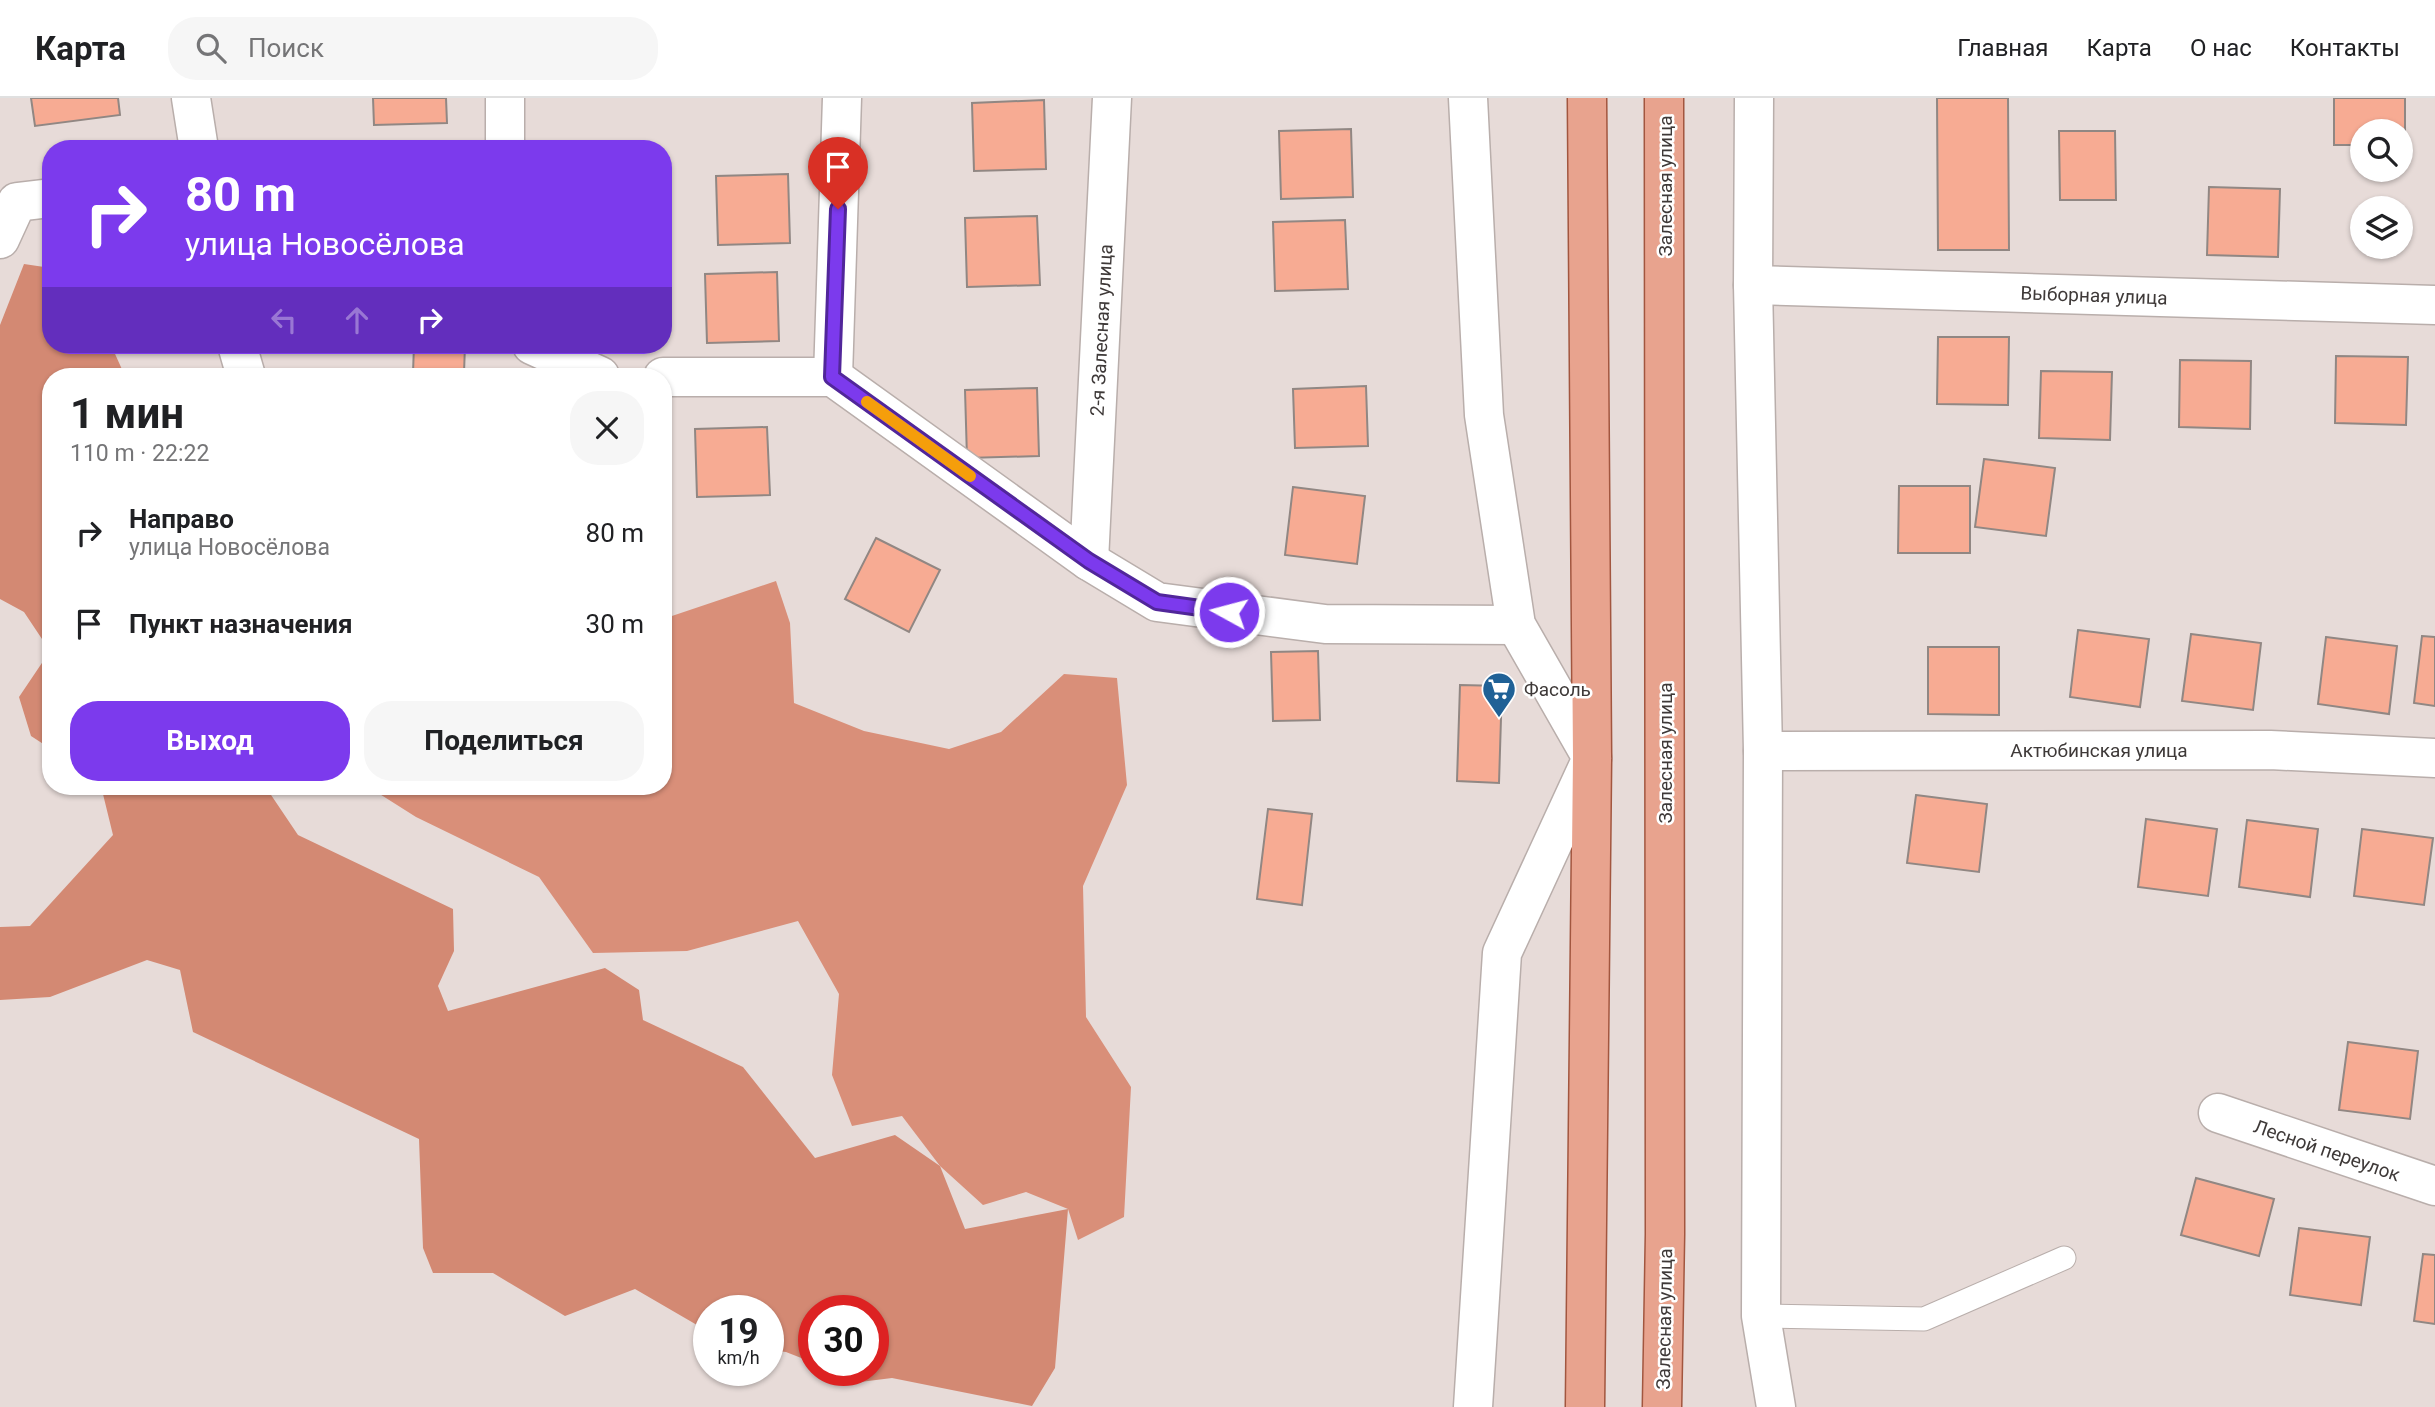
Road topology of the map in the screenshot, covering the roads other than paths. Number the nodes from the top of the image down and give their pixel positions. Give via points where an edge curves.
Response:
1 (191, 98) edge
2 (505, 98) edge
3 (842, 98) edge
4 (1112, 98) edge
5 (1468, 98) edge
6 (1587, 98) edge
7 (1664, 98) edge
8 (1754, 98) edge
9 (198, 140) edge
10 (505, 140) edge
11 (42, 199) edge
12 (0, 239) edge
13 (1753, 285) junction
14 (2435, 304) edge
15 (552, 354) edge
16 (582, 368) edge
17 (672, 377) edge
18 (832, 377) junction
19 (1089, 561) junction
20 (1516, 625) junction
21 (1763, 751) junction
22 (1592, 758) junction
23 (2435, 758) edge
24 (2218, 1113) dead end
25 (2435, 1186) edge
26 (2064, 1258) dead end
27 (1760, 1316) junction
28 (1473, 1407) edge
29 (1585, 1407) edge
30 (1662, 1407) edge
31 (1776, 1407) edge

1 - 9 street
2 - 10 street
3 - 18 street
4 - 19 street, 2-я Залесная улица
5 - 20 street via 1485,415
6 - 22 main road
7 - 30 main road, Залесная улица
8 - 13 street
11 - 12 street via 17,202
13 - 14 street, Выборная улица
13 - 21 street
15 - 16 street
17 - 18 street
18 - 19 street
19 - 20 street via 1157,602 1325,625
20 - 22 street
21 - 23 street, Актюбинская улица via 2270,750
21 - 27 street
22 - 28 street via 1503,953
22 - 29 main road
24 - 25 street, Лесной переулок
26 - 27 lane via 1924,1319
27 - 31 street

